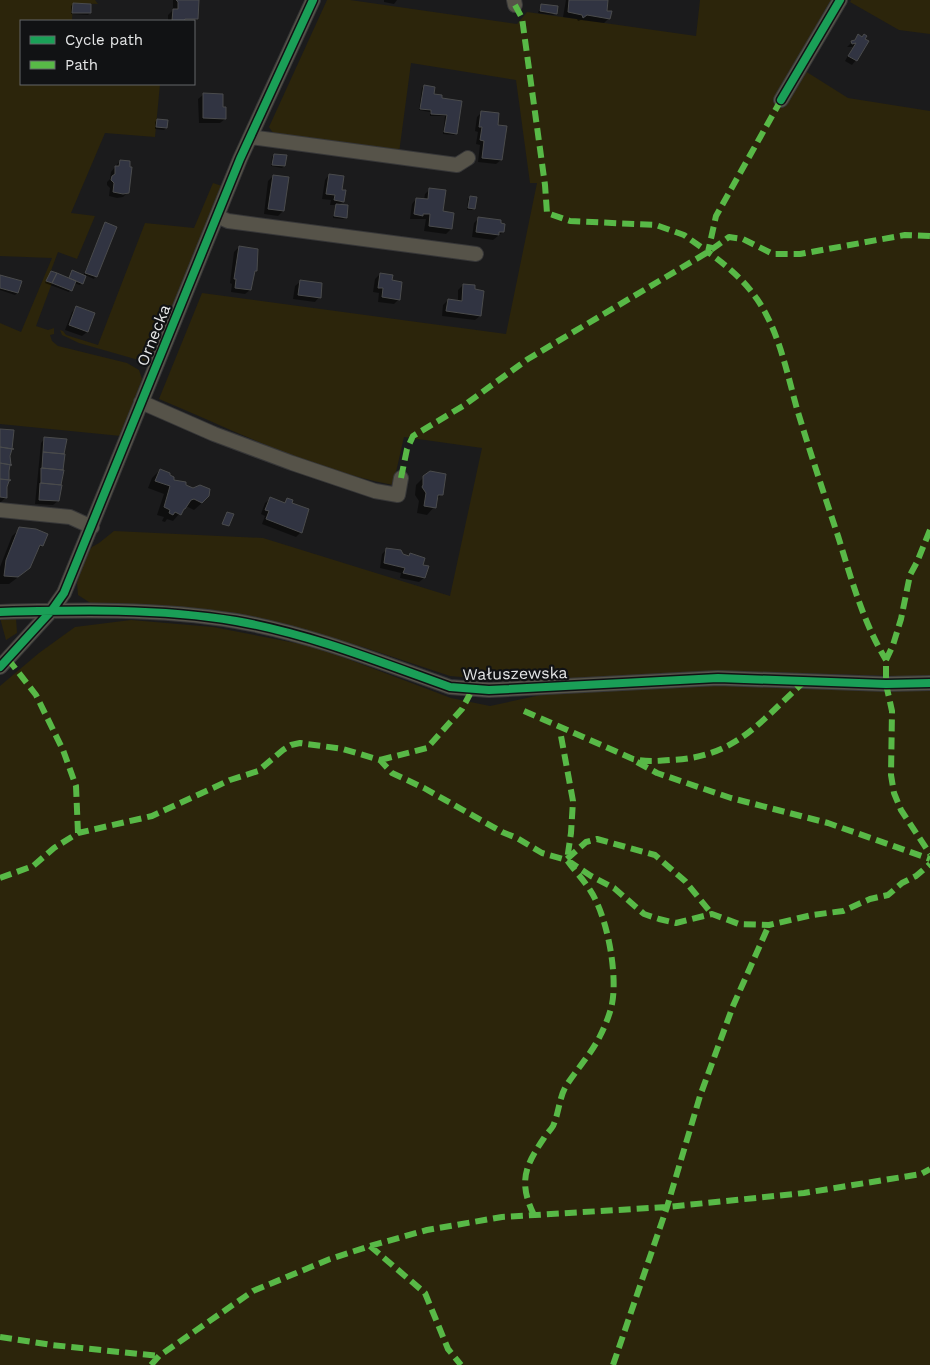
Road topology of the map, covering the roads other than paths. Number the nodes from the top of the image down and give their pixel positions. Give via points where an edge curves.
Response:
1 (313, 0) edge
2 (840, 0) edge
3 (781, 100) dead end
4 (250, 137) junction
5 (468, 158) dead end
6 (217, 216) junction
7 (476, 254) dead end
8 (141, 402) junction
9 (401, 478) dead end
10 (0, 510) edge
11 (92, 527) junction
12 (52, 610) junction
13 (0, 612) edge
14 (0, 668) edge
15 (930, 683) edge

1 - 4 street, Ornecka
2 - 3 street
4 - 5 street via 457,165
4 - 6 street, Ornecka
6 - 7 street via 228,221
6 - 8 street, Ornecka
8 - 9 street via 214,434 375,491 398,495
8 - 11 street, Ornecka
10 - 11 street via 70,518
11 - 12 street, Ornecka via 64,592
12 - 13 street, Wałuszewska
12 - 14 street, Ornecka
12 - 15 street, Wałuszewska via 169,612 236,621 305,637 462,689 718,678

